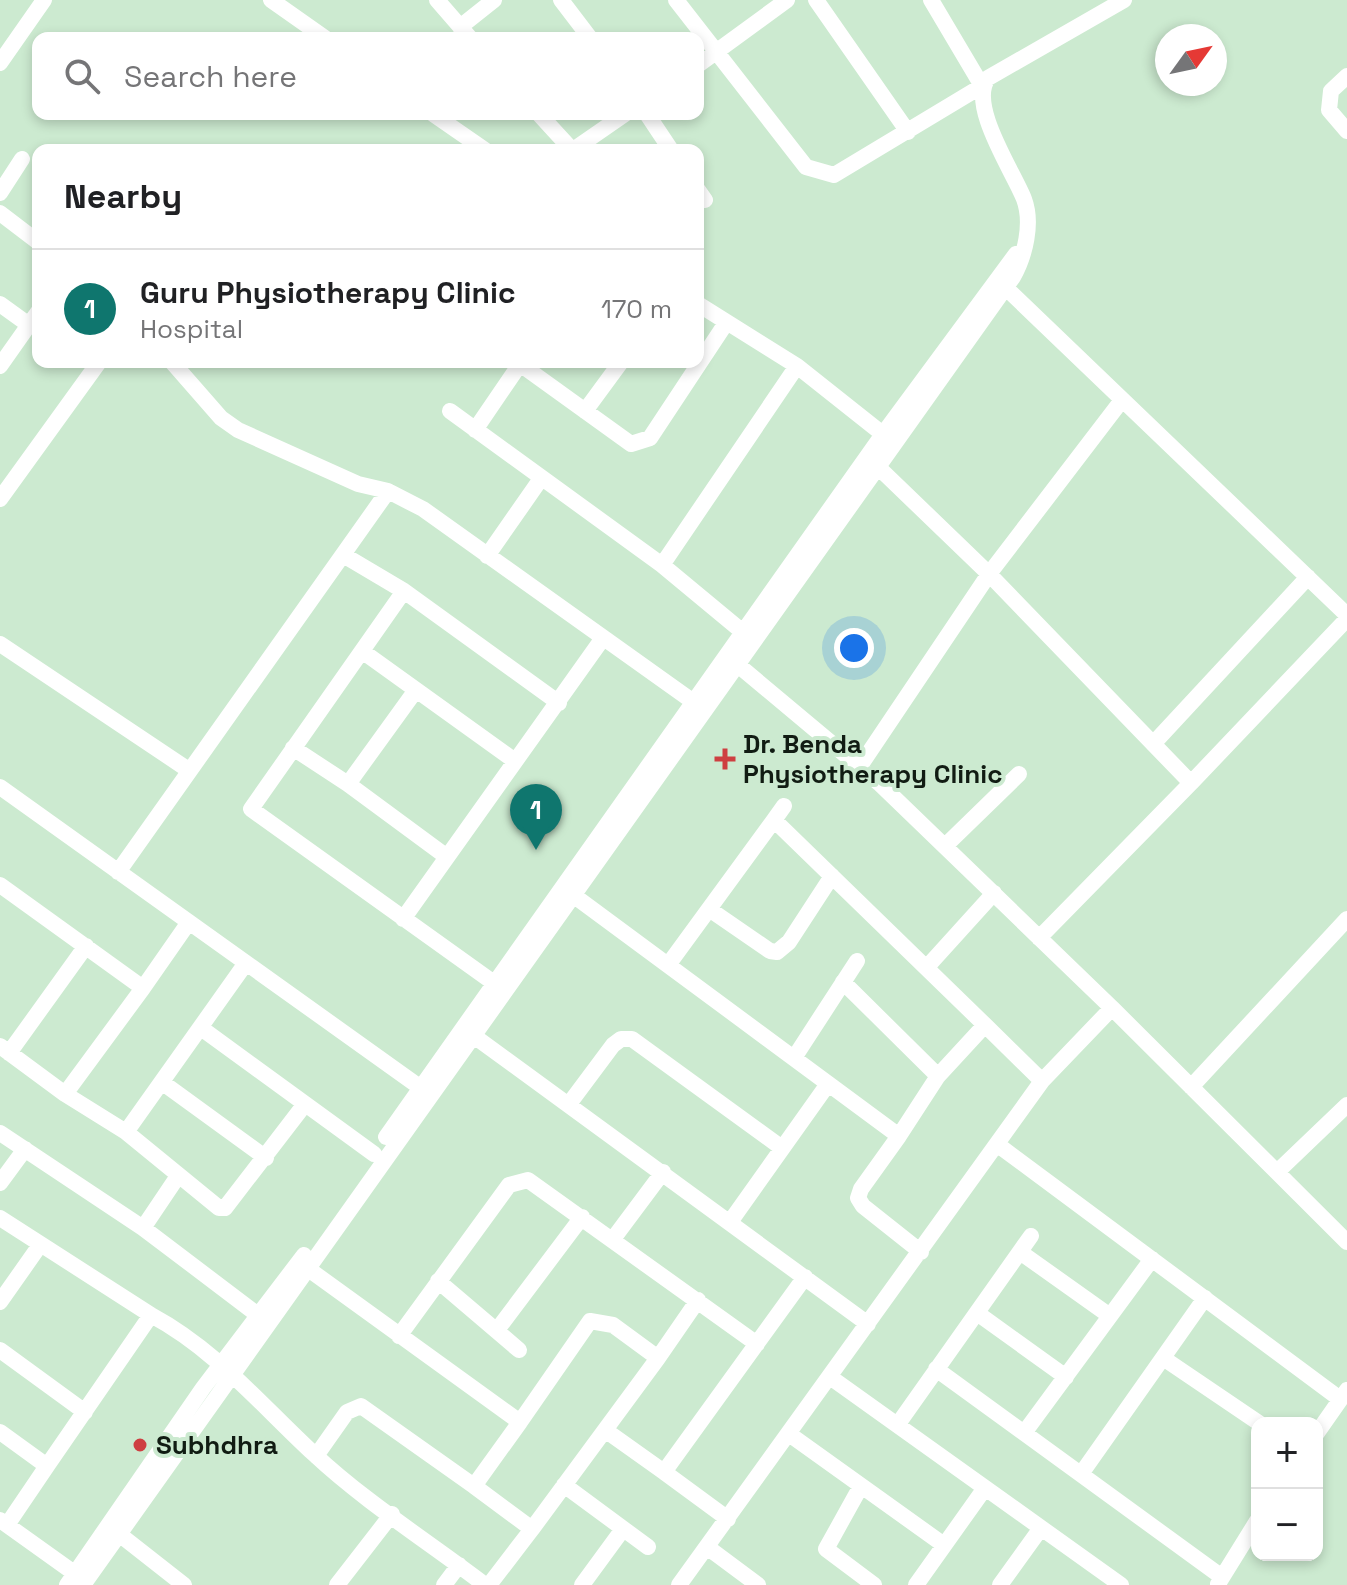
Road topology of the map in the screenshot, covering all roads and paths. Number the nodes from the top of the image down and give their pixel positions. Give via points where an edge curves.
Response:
1 (44, 0) edge
2 (271, 0) edge
3 (437, 0) edge
4 (494, 0) edge
5 (561, 0) edge
6 (676, 0) edge
7 (787, 0) edge
8 (816, 0) edge
9 (955, 0) edge
10 (1124, 0) edge
11 (935, 5) edge
12 (1104, 5) edge
13 (316, 32) edge
14 (464, 32) edge
15 (466, 32) edge
16 (585, 32) edge
17 (702, 32) edge
18 (704, 35) edge
19 (718, 52) junction
20 (704, 61) edge
21 (0, 63) edge
22 (1347, 76) edge
23 (982, 86) junction
24 (442, 120) edge
25 (544, 120) edge
26 (616, 120) edge
27 (651, 120) edge
28 (1347, 131) edge
29 (908, 132) junction
30 (476, 144) edge
31 (566, 144) edge
32 (581, 144) edge
33 (667, 144) edge
34 (22, 159) dead end
35 (0, 193) edge
36 (0, 213) edge
37 (32, 237) edge
38 (1025, 242) junction
39 (1006, 288) junction
40 (0, 304) edge
41 (704, 308) edge
42 (32, 317) edge
43 (32, 321) edge
44 (726, 323) junction
45 (704, 356) edge
46 (0, 366) edge
47 (797, 366) junction
48 (95, 368) edge
49 (177, 368) edge
50 (518, 368) edge
51 (528, 368) edge
52 (617, 368) edge
53 (696, 368) edge
54 (1122, 400) junction
55 (450, 411) dead end
56 (585, 411) junction
57 (475, 430) junction
58 (889, 440) junction
59 (879, 468) junction
60 (540, 480) junction
61 (388, 491) junction
62 (0, 499) edge
63 (345, 556) junction
64 (487, 556) junction
65 (662, 565) junction
66 (989, 574) junction
67 (1308, 577) junction
68 (404, 591) junction
69 (1347, 617) edge
70 (744, 633) junction
71 (603, 638) junction
72 (0, 644) edge
73 (362, 651) junction
74 (733, 660) junction
75 (416, 690) junction
76 (559, 703) junction
77 (695, 703) junction
78 (1153, 744) junction
79 (293, 748) junction
80 (515, 761) junction
81 (860, 766) junction
82 (187, 769) junction
83 (1019, 774) dead end
84 (1191, 783) junction
85 (348, 784) junction
86 (0, 787) edge
87 (945, 846) junction
88 (447, 857) junction
89 (118, 872) junction
90 (832, 876) junction
91 (3, 892) edge
92 (994, 893) junction
93 (573, 895) junction
94 (709, 909) junction
95 (403, 919) junction
96 (189, 922) junction
97 (1345, 926) edge
98 (1039, 938) junction
99 (86, 946) junction
100 (857, 961) dead end
101 (246, 963) junction
102 (668, 965) junction
103 (927, 967) junction
104 (843, 982) junction
105 (494, 983) junction
106 (143, 988) junction
107 (1112, 1008) junction
108 (985, 1025) junction
109 (201, 1028) junction
110 (468, 1031) junction
111 (4, 1049) edge
112 (794, 1058) junction
113 (938, 1076) junction
114 (1042, 1081) junction
115 (163, 1083) junction
116 (828, 1084) junction
117 (1191, 1087) junction
118 (425, 1091) junction
119 (65, 1094) junction
120 (305, 1104) junction
121 (569, 1104) junction
122 (1347, 1105) edge
123 (126, 1132) junction
124 (0, 1133) edge
125 (899, 1136) junction
126 (998, 1145) junction
127 (782, 1148) junction
128 (25, 1149) junction
129 (374, 1154) junction
130 (266, 1158) junction
131 (663, 1172) junction
132 (1277, 1172) junction
133 (178, 1176) junction
134 (0, 1183) edge
135 (582, 1217) junction
136 (0, 1218) edge
137 (730, 1222) junction
138 (143, 1228) junction
139 (1031, 1236) dead end
140 (613, 1239) junction
141 (1347, 1242) edge
142 (40, 1245) junction
143 (921, 1252) junction
144 (1020, 1252) junction
145 (1152, 1259) junction
146 (302, 1266) junction
147 (805, 1277) junction
148 (438, 1281) junction
149 (1205, 1298) junction
150 (698, 1300) junction
151 (0, 1302) edge
152 (977, 1313) junction
153 (151, 1315) junction
154 (258, 1315) junction
155 (1110, 1316) junction
156 (868, 1324) junction
157 (497, 1330) junction
158 (399, 1336) junction
159 (757, 1344) junction
160 (0, 1350) edge
161 (519, 1350) dead end
162 (658, 1358) junction
163 (1163, 1358) junction
164 (228, 1368) junction
165 (936, 1369) junction
166 (830, 1377) junction
167 (1066, 1377) junction
168 (1344, 1394) edge
169 (85, 1412) junction
170 (1251, 1418) edge
171 (520, 1422) junction
172 (898, 1424) junction
173 (1323, 1424) edge
174 (605, 1430) junction
175 (0, 1432) edge
176 (1024, 1433) junction
177 (789, 1434) junction
178 (316, 1456) junction
179 (47, 1466) junction
180 (664, 1472) junction
181 (1081, 1474) junction
182 (564, 1485) junction
183 (474, 1486) junction
184 (861, 1486) junction
185 (985, 1488) junction
186 (392, 1514) junction
187 (728, 1519) junction
188 (3, 1523) edge
189 (1041, 1528) junction
190 (532, 1529) junction
191 (623, 1529) junction
192 (1251, 1531) edge
193 (119, 1534) junction
194 (944, 1545) junction
195 (648, 1547) dead end
196 (707, 1547) junction
197 (459, 1565) junction
198 (78, 1581) edge
199 (1220, 1581) edge
200 (1002, 1584) edge
201 (184, 1585) edge
202 (337, 1585) edge
203 (444, 1585) edge
204 (487, 1585) edge
205 (582, 1585) edge
206 (679, 1585) edge
207 (758, 1585) edge
208 (874, 1585) edge
209 (916, 1585) edge
210 (1121, 1585) edge

1 - 21 street
2 - 13 street
3 - 14 street
4 - 15 street
5 - 16 street
6 - 17 street
7 - 19 street
8 - 29 street
9 - 11 street
10 - 12 street
11 - 23 street
12 - 23 street
18 - 19 street
19 - 20 street
19 - 29 street via 806,167 816,172 834,175
22 - 28 street via 1331,91 1329,110
23 - 29 street
23 - 38 street via 997,143 1025,200
24 - 30 street
25 - 31 street
26 - 32 street
27 - 33 street
34 - 35 street
36 - 37 street
38 - 39 street via 1023,260
38 - 58 street
39 - 54 street
39 - 58 street
40 - 42 street
41 - 44 street
43 - 46 street
44 - 45 street
44 - 47 street
47 - 58 street
47 - 65 street
48 - 62 street
49 - 61 street via 238,430 358,484
50 - 57 street
51 - 56 street
52 - 56 street
53 - 56 street via 642,443 631,444
54 - 66 street
54 - 67 street
55 - 57 street
57 - 60 street
58 - 59 street
58 - 70 street
59 - 66 street
59 - 74 street
60 - 64 street
60 - 65 street
61 - 63 street
61 - 64 street via 423,509
63 - 68 street
63 - 82 street
64 - 71 street
65 - 70 street
66 - 78 street
66 - 81 street
67 - 69 street
67 - 78 street
68 - 73 street
68 - 76 street
69 - 84 street
70 - 74 street
71 - 76 street
71 - 77 street
72 - 82 street
73 - 75 street
73 - 79 street
74 - 77 street
74 - 81 street
74 - 93 street
75 - 80 street
75 - 85 street
76 - 80 street
77 - 105 street
78 - 84 street
79 - 85 street
79 - 95 street via 251,809
80 - 88 street
81 - 87 street
82 - 89 street
83 - 87 street
84 - 98 street
85 - 88 street
86 - 89 street
87 - 92 street
88 - 95 street
89 - 96 street
90 - 94 street via 777,952
90 - 94 street via 779,813
90 - 103 street
91 - 99 street
92 - 98 street
92 - 103 street
93 - 102 street
93 - 110 street
94 - 102 street
95 - 105 street
96 - 101 street
96 - 106 street
97 - 117 street
98 - 107 street
99 - 106 street
99 - 111 street
100 - 104 street
101 - 109 street
101 - 118 street
102 - 112 street
103 - 108 street
104 - 112 street
104 - 113 street
105 - 110 street
106 - 119 street
107 - 114 street
107 - 117 street
108 - 113 street
108 - 114 street
109 - 115 street
109 - 120 street
110 - 118 street
110 - 121 street
111 - 119 street
112 - 116 street
113 - 125 street
114 - 126 street
115 - 123 street
115 - 130 street
116 - 125 street
116 - 127 street
117 - 132 street
118 - 129 street
118 - 146 street
119 - 123 street
120 - 129 street
120 - 130 street
121 - 127 street via 613,1045 632,1039
121 - 131 street
122 - 132 street
123 - 133 street
124 - 128 street
125 - 143 street via 858,1198
126 - 143 street
126 - 145 street
127 - 137 street
128 - 134 street
128 - 138 street
129 - 146 street
130 - 133 street via 225,1208
131 - 137 street
131 - 140 street
132 - 141 street
133 - 138 street
135 - 140 street
135 - 148 street via 521,1179 509,1185
135 - 157 street
136 - 142 street
137 - 147 street
138 - 154 street
139 - 144 street
140 - 150 street
142 - 151 street
142 - 153 street
143 - 156 street
144 - 152 street
144 - 155 street
145 - 149 street
145 - 155 street
146 - 154 street
146 - 158 street
146 - 164 street
147 - 156 street
147 - 159 street
148 - 157 street
148 - 158 street
149 - 163 street
149 - 168 street
150 - 159 street
150 - 162 street
152 - 165 street
152 - 167 street
153 - 164 street
153 - 169 street
154 - 164 street
155 - 167 street
156 - 166 street
157 - 161 street
158 - 171 street
159 - 180 street
160 - 169 street
162 - 171 street via 613,1325 590,1321
162 - 174 street
163 - 170 street
163 - 181 street
164 - 178 street
164 - 193 street
164 - 198 street
165 - 172 street
165 - 176 street
166 - 172 street
166 - 177 street
167 - 176 street
168 - 173 street
169 - 179 street
171 - 183 street
172 - 185 street
174 - 180 street
174 - 182 street
175 - 179 street
176 - 181 street
177 - 184 street
177 - 187 street
178 - 183 street via 347,1412 361,1406
178 - 186 street
179 - 188 street
180 - 187 street
181 - 199 street
182 - 190 street
182 - 191 street
183 - 190 street
184 - 194 street
184 - 208 street via 826,1549
185 - 189 street
185 - 194 street
186 - 197 street
186 - 202 street
187 - 196 street
188 - 198 street
189 - 200 street
189 - 210 street
190 - 204 street
191 - 195 street
191 - 205 street
192 - 199 street
193 - 198 street
193 - 201 street
194 - 209 street
196 - 206 street
196 - 207 street
197 - 203 street
197 - 204 street

